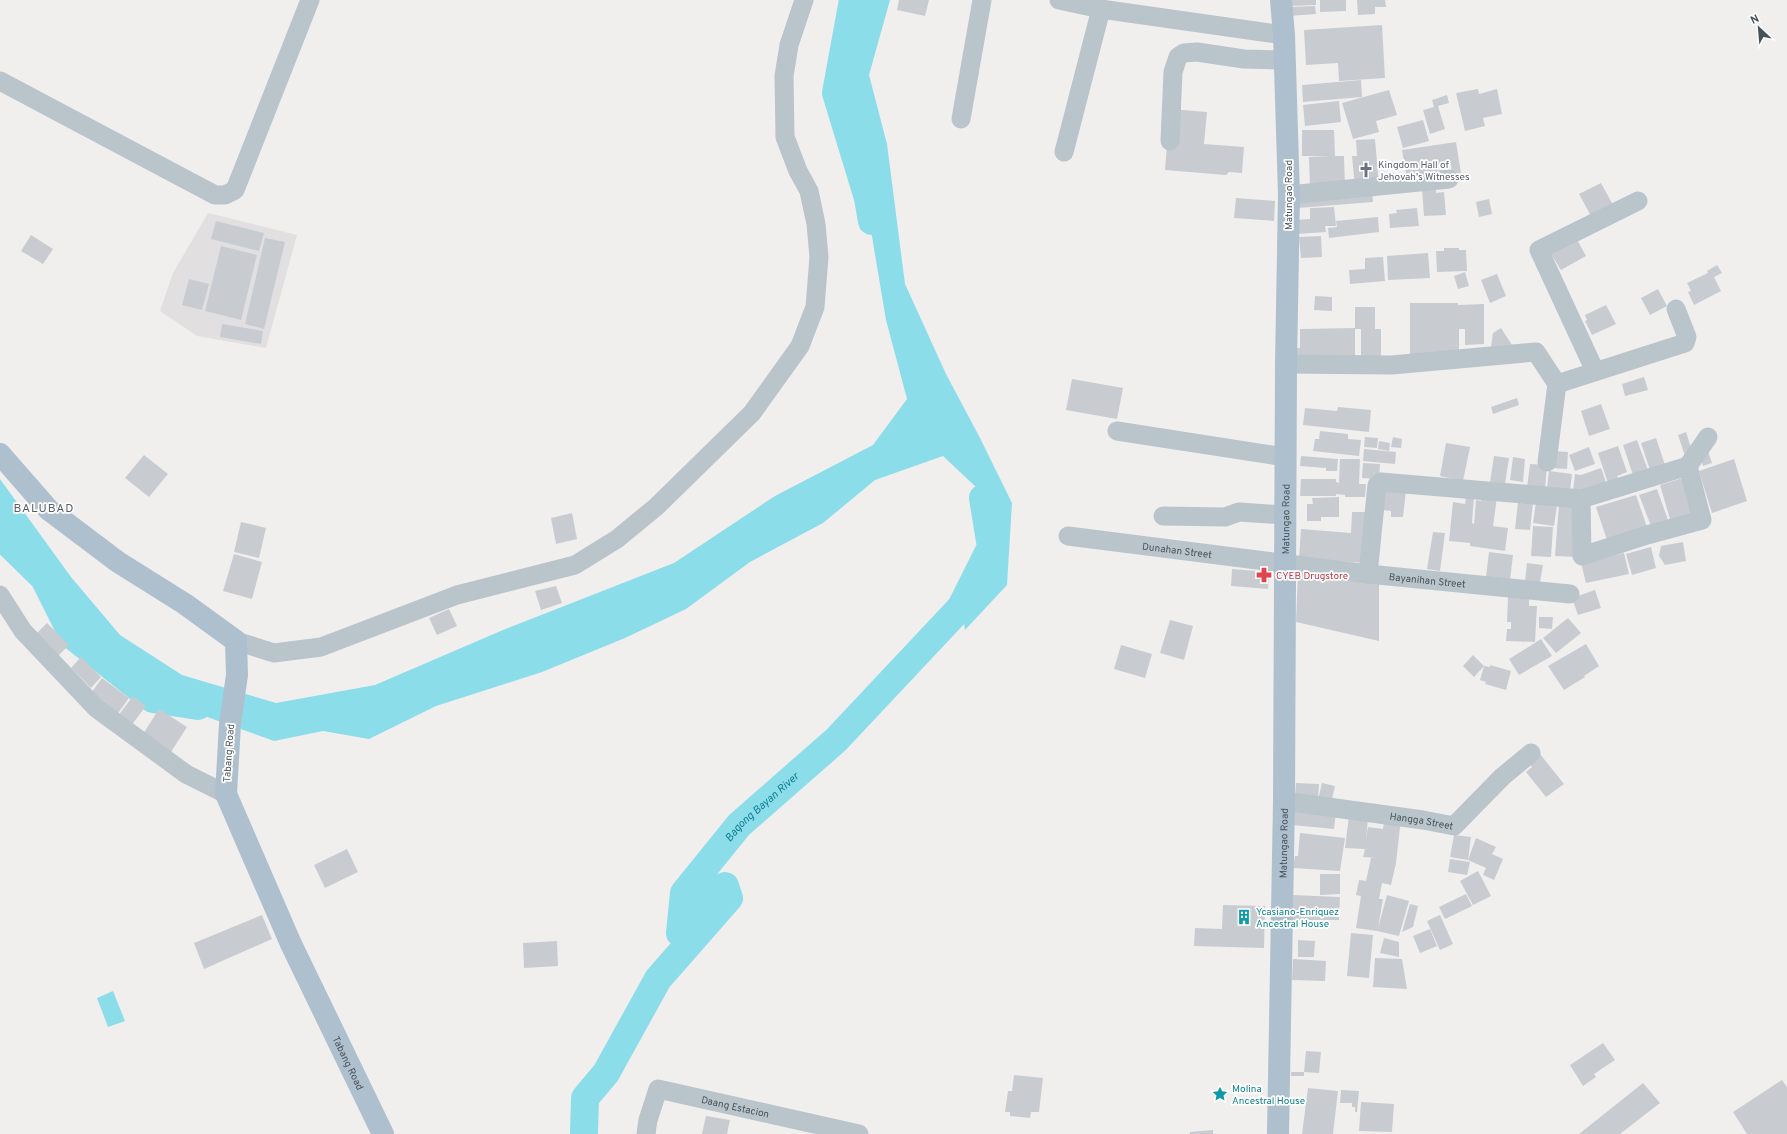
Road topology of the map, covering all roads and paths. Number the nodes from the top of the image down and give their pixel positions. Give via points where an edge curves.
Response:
1 (310, 0) edge
2 (804, 0) edge
3 (982, 0) edge
4 (1059, 0) edge
5 (1280, 0) edge
6 (1101, 8) junction
7 (1284, 35) junction
8 (1285, 60) junction
9 (0, 81) edge
10 (961, 119) dead end
11 (1170, 141) dead end
12 (1064, 152) dead end
13 (1449, 179) dead end
14 (1288, 195) junction
15 (1638, 201) dead end
16 (1676, 309) dead end
17 (1286, 364) junction
18 (1595, 371) junction
19 (1557, 384) junction
20 (1117, 431) dead end
21 (1708, 437) dead end
22 (0, 454) edge
23 (1285, 457) junction
24 (1547, 462) dead end
25 (1688, 466) junction
26 (1581, 499) junction
27 (1285, 515) junction
28 (1163, 516) dead end
29 (1068, 536) dead end
30 (1285, 564) junction
31 (1368, 574) junction
32 (1570, 594) dead end
33 (0, 595) edge
34 (236, 641) junction
35 (1531, 753) dead end
36 (226, 794) junction
37 (1284, 801) junction
38 (383, 1134) edge
39 (646, 1134) edge
40 (859, 1134) edge
41 (1278, 1134) edge

1 - 9 street via 235,190 225,195 215,195
2 - 34 street via 788,52 784,76 785,137 809,191 816,224 819,257 815,307 800,346 752,413 656,507 617,539 575,564 457,595 321,647 274,653
3 - 10 street
4 - 6 street
5 - 7 main road, Matungao Road
6 - 7 street
6 - 12 street
7 - 8 main road, Matungao Road
8 - 11 street via 1244,59 1197,52 1184,53 1178,57 1173,72
8 - 14 main road, Matungao Road
13 - 14 street
14 - 17 main road, Matungao Road
15 - 18 street via 1539,250
16 - 18 street via 1686,337 1685,343
17 - 19 street via 1392,365 1536,352
17 - 23 main road, Matungao Road
18 - 19 street
19 - 24 street
20 - 23 street
21 - 25 street
22 - 34 main road via 49,510 118,562 185,604
23 - 27 main road, Matungao Road
25 - 26 street
25 - 26 street via 1702,520 1582,556
26 - 31 street via 1381,482 1377,485
27 - 28 street via 1239,512 1225,517
27 - 30 main road, Matungao Road
29 - 30 street, Dunahan Street
30 - 31 street, Bayanihan Street
30 - 37 main road, Matungao Road
31 - 32 street, Bayanihan Street
33 - 36 street via 23,632 96,708 186,774
34 - 36 main road, Tabang Road via 237,675 230,724
35 - 37 street, Hangga Street via 1502,777 1454,826
36 - 38 main road, Tabang Road via 291,944
37 - 41 main road, Matungao Road
39 - 40 street, Daang Estacion via 658,1089

